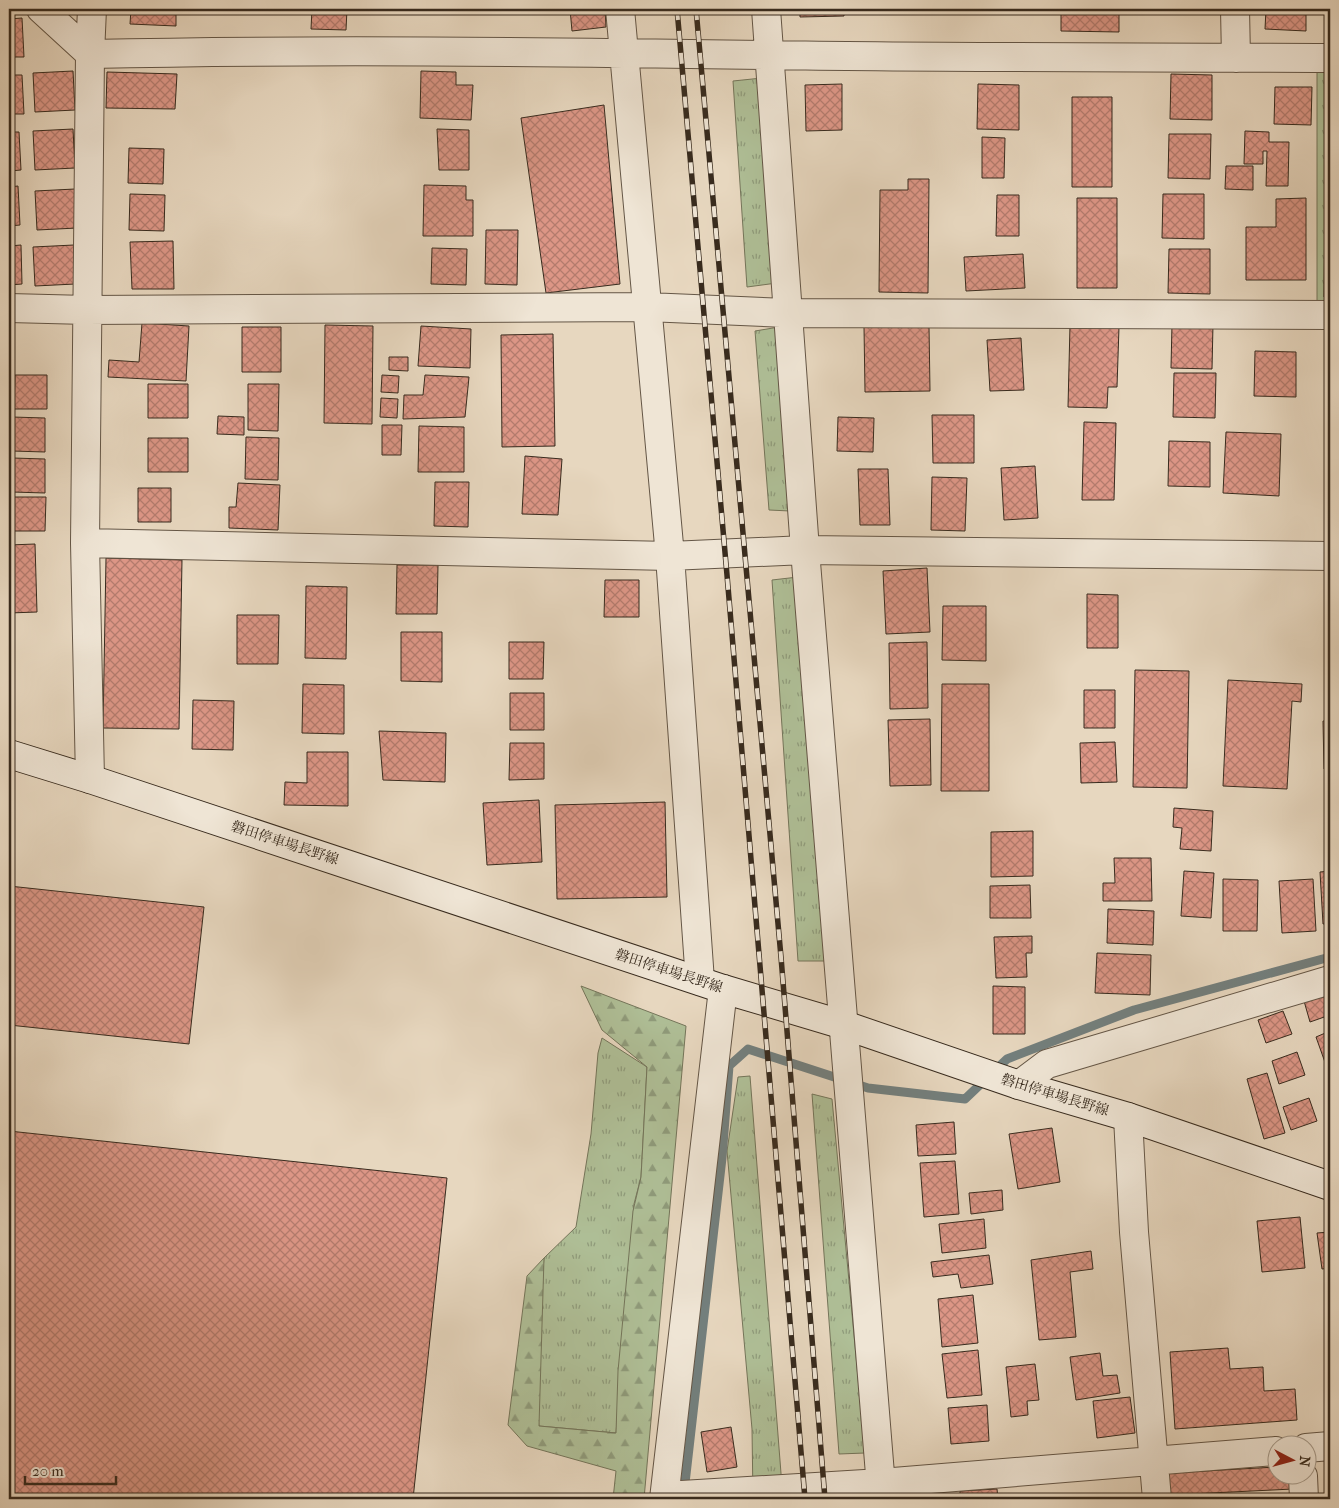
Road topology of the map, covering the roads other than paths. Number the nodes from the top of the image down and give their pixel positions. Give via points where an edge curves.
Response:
1 (41, 9) edge
2 (92, 9) edge
3 (620, 9) edge
4 (766, 9) edge
5 (1236, 9) edge
6 (624, 53) junction
7 (90, 54) junction
8 (770, 56) junction
9 (1236, 58) junction
10 (1330, 58) edge
11 (647, 307) junction
12 (9, 308) edge
13 (87, 310) junction
14 (787, 313) junction
15 (1330, 315) edge
16 (85, 543) junction
17 (805, 550) junction
18 (670, 556) junction
19 (1330, 556) edge
20 (9, 754) edge
21 (90, 779) junction
22 (1330, 980) edge
23 (711, 985) junction
24 (844, 1024) junction
25 (1019, 1084) junction
26 (1128, 1118) junction
27 (1330, 1186) edge
28 (1330, 1446) edge
29 (1316, 1447) edge
30 (1266, 1452) edge
31 (1154, 1460) junction
32 (1303, 1486) edge
33 (882, 1491) edge
34 (664, 1498) edge
35 (1157, 1499) edge
36 (1304, 1499) edge

1 - 7 street
2 - 7 street
3 - 6 street
4 - 8 street
5 - 9 street
6 - 7 street
6 - 8 street
6 - 11 street
7 - 13 street
8 - 9 street
8 - 14 street
9 - 10 street
11 - 13 street
11 - 14 street
11 - 18 street
12 - 13 street
13 - 16 street
14 - 15 street
14 - 17 street
16 - 18 street
16 - 21 street
17 - 18 street
17 - 19 street
17 - 24 street
18 - 23 street
20 - 21 street, 磐田停車場長野線
21 - 23 street, 磐田停車場長野線
22 - 25 street via 1047,1064
23 - 24 street, 磐田停車場長野線
23 - 34 street
24 - 25 street, 磐田停車場長野線
24 - 33 street
25 - 26 street, 磐田停車場長野線
26 - 27 street, 磐田停車場長野線
26 - 31 street via 1134,1232
28 - 29 street
30 - 31 street
31 - 33 street
31 - 35 street
32 - 36 street
33 - 34 street

